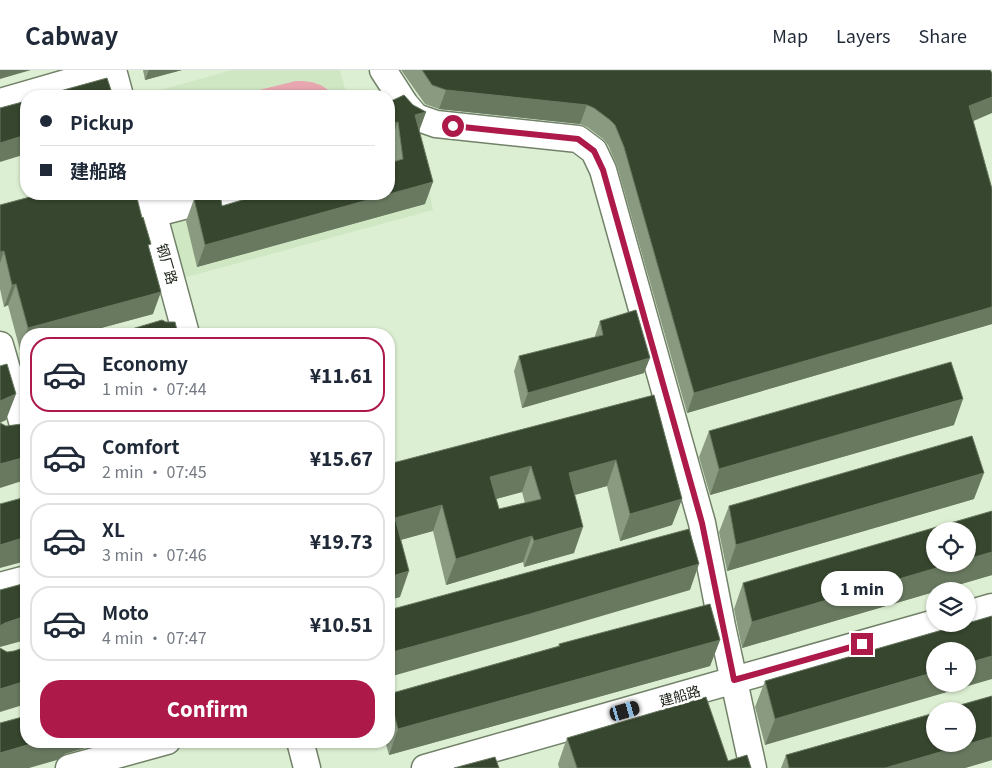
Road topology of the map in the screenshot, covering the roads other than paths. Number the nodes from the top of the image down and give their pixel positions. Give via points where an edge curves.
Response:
1 (112, 70) edge
2 (383, 70) edge
3 (42, 90) edge
4 (118, 90) edge
5 (20, 96) edge
6 (0, 102) edge
7 (182, 200) edge
8 (150, 204) edge
9 (176, 328) edge
10 (0, 345) edge
11 (12, 374) edge
12 (20, 407) edge
13 (20, 433) edge
14 (0, 438) edge
15 (20, 581) edge
16 (0, 586) edge
17 (992, 607) edge
18 (976, 612) edge
19 (926, 626) edge
20 (734, 680) junction
21 (115, 748) edge
22 (302, 748) edge
23 (69, 768) edge
24 (308, 768) edge
25 (425, 768) edge
26 (753, 768) edge

1 - 3 street
1 - 4 street
2 - 20 street via 405,104 422,119 436,124 578,139 594,151 603,170 702,523
5 - 6 street
7 - 8 street
8 - 9 street, 钢厂路
10 - 11 street
11 - 12 street
13 - 14 street
15 - 16 street
17 - 18 street
19 - 20 street, 建船路
20 - 25 street, 建船路
20 - 26 street
21 - 23 street
22 - 24 street

